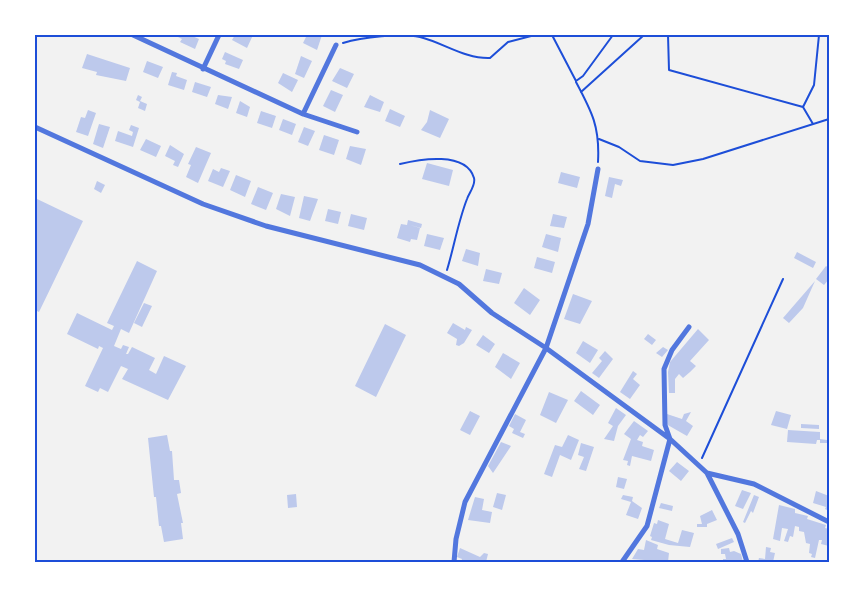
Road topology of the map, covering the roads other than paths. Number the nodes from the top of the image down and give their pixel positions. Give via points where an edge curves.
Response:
1 (133, 35) edge
2 (219, 35) edge
3 (336, 45) road end
4 (203, 69) junction
5 (303, 114) junction
6 (35, 127) edge
7 (356, 132) dead end
8 (598, 170) road end
9 (689, 327) dead end
10 (546, 348) junction
11 (670, 439) junction
12 (707, 473) junction
13 (829, 522) edge
14 (454, 562) edge
15 (622, 562) edge
16 (747, 562) edge

1 - 4 street
2 - 4 street
3 - 5 street
4 - 5 street
5 - 7 street
6 - 10 street via 203,204 266,226 420,265 459,284 492,313
8 - 10 street via 588,224
9 - 11 street via 672,350 664,369 665,425
10 - 11 street
10 - 14 street via 465,502
11 - 12 street
11 - 15 street via 647,526
12 - 13 street via 754,484
12 - 16 street via 738,534

